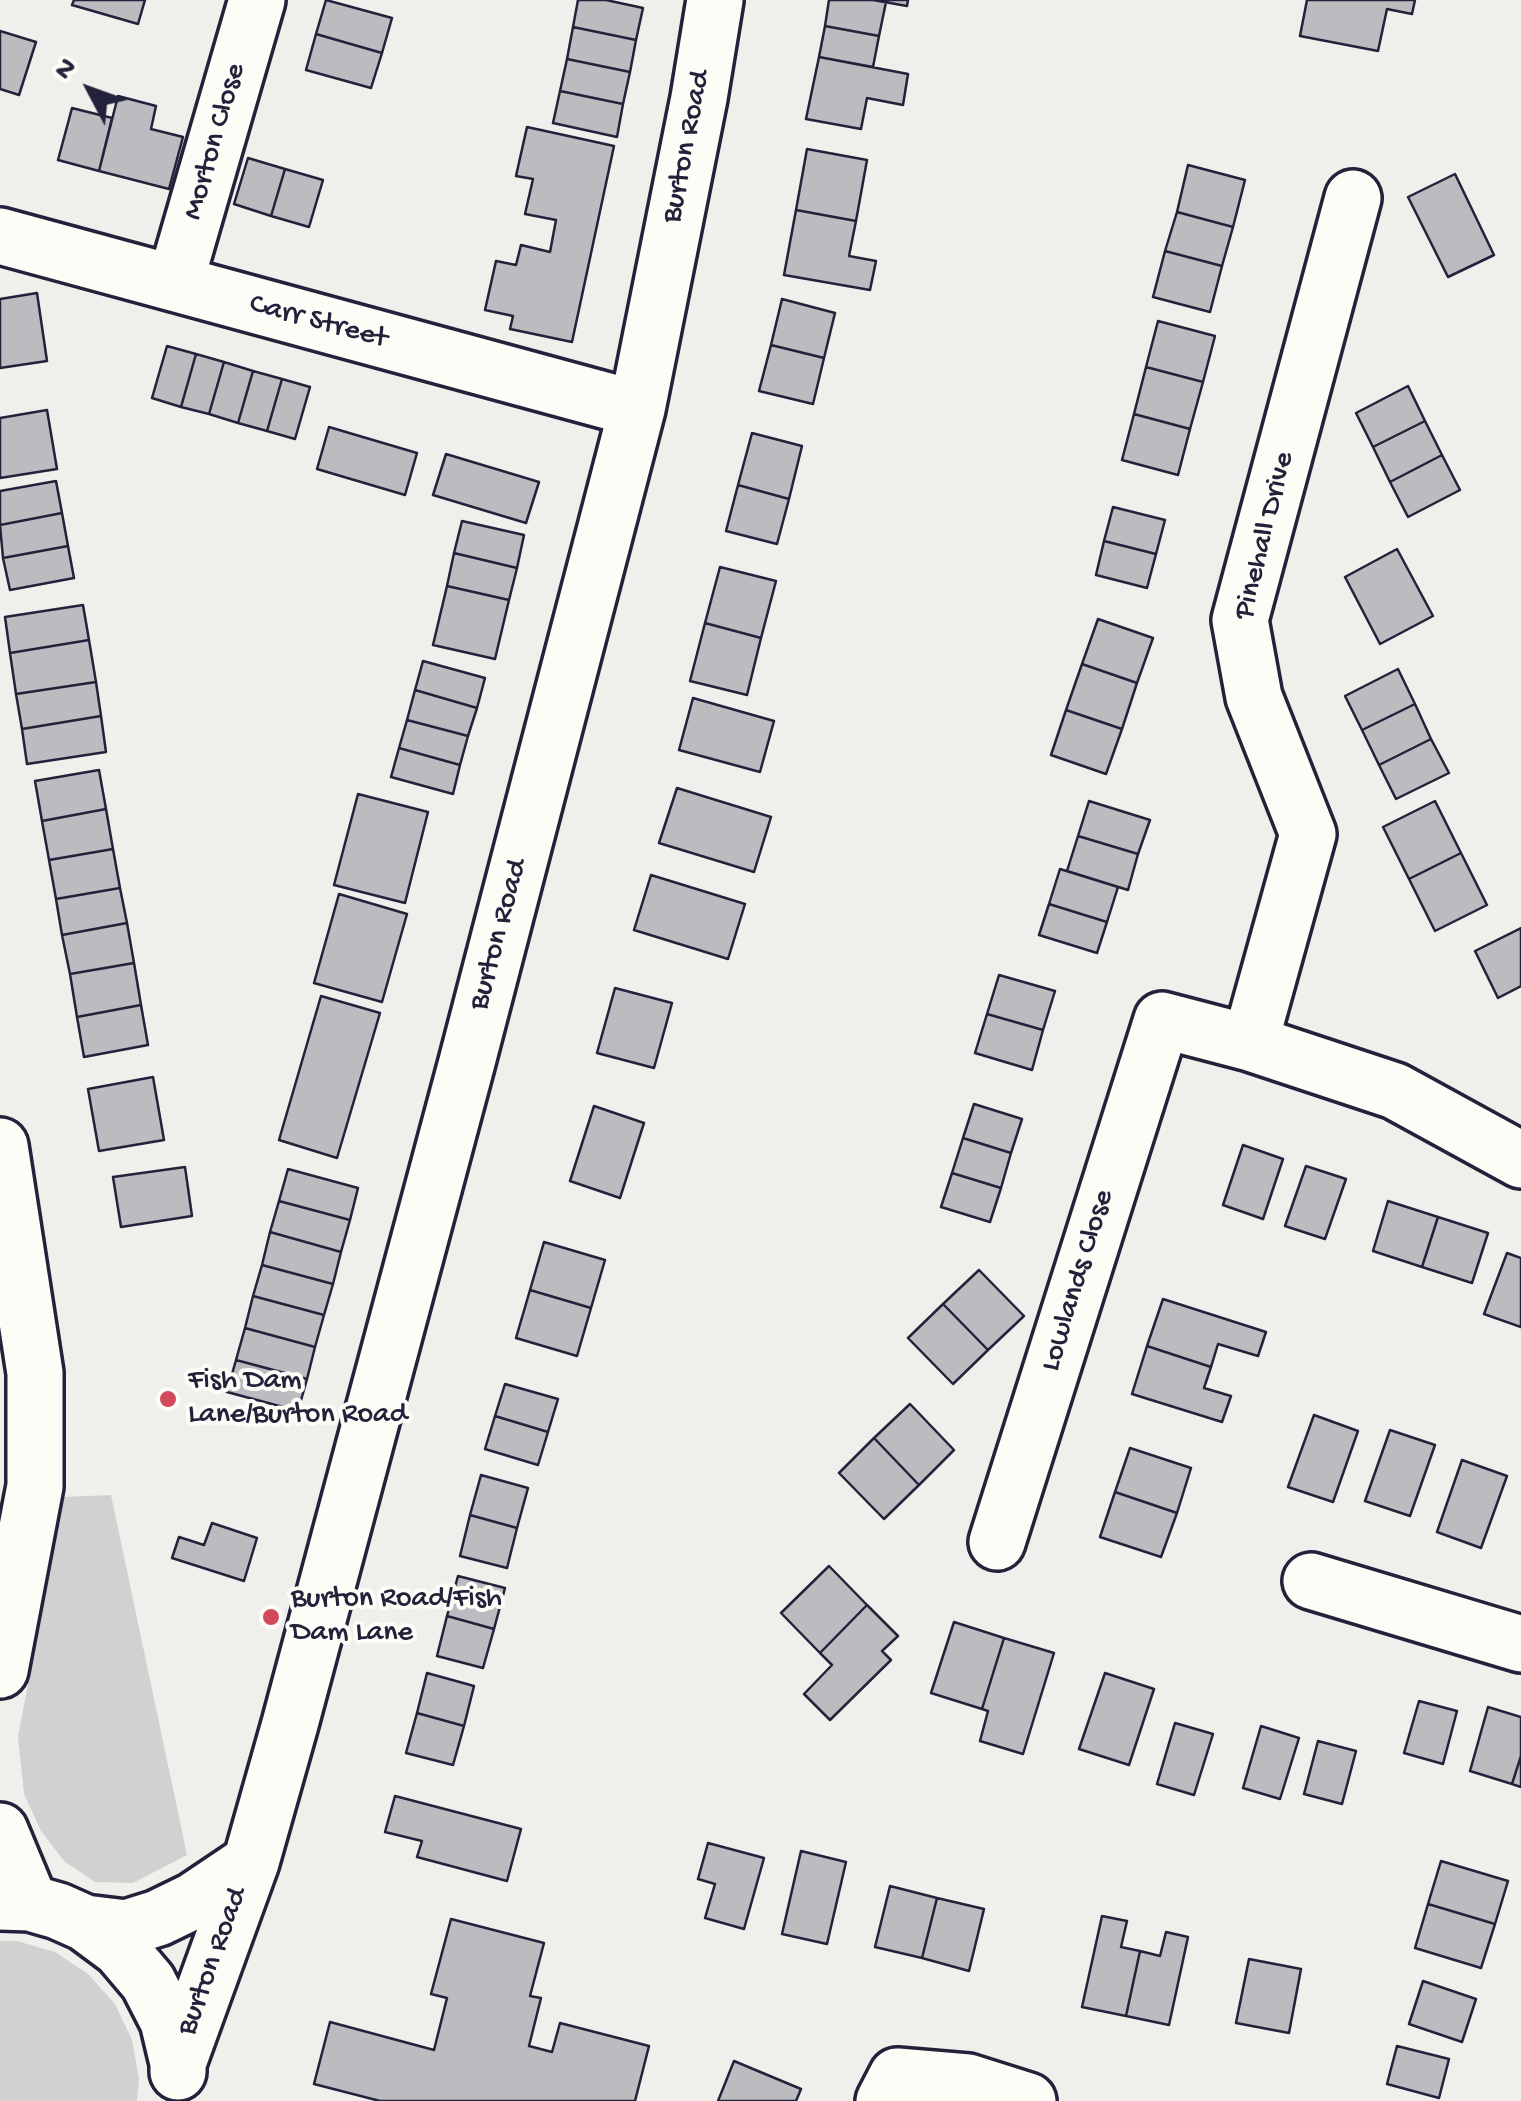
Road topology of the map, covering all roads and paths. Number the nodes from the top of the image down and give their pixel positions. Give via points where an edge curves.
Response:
1 (257, 0) edge
2 (715, 0) edge
3 (1353, 198) dead end
4 (0, 236) edge
5 (175, 284) junction
6 (637, 410) junction
7 (1250, 1043) junction
8 (0, 1146) edge
9 (1521, 1160) edge
10 (18, 1405) edge
11 (997, 1542) dead end
12 (1311, 1581) dead end
13 (1521, 1644) edge
14 (0, 1670) edge
15 (0, 1831) edge
16 (251, 1862) junction
17 (15, 1902) edge
18 (86, 1924) junction
19 (178, 2082) edge
20 (884, 2101) edge
21 (1028, 2101) edge

1 - 5 street, Morton Close
2 - 6 street, Burton Road
3 - 7 street, Pinehall Drive via 1240,620 1254,697 1308,834
4 - 5 street, Carr Street
5 - 6 street, Carr Street
6 - 16 street, Burton Road
7 - 9 street via 1395,1090
7 - 11 street, Lowlands Close via 1162,1020
8 - 10 street via 36,1374
10 - 14 street via 34,1486
12 - 13 street
15 - 17 street
16 - 18 street, Burton Road via 158,1918 126,1928
16 - 19 street, Burton Road
17 - 18 street
18 - 19 street via 148,1982 168,2021
20 - 21 street via 897,2076 968,2082

